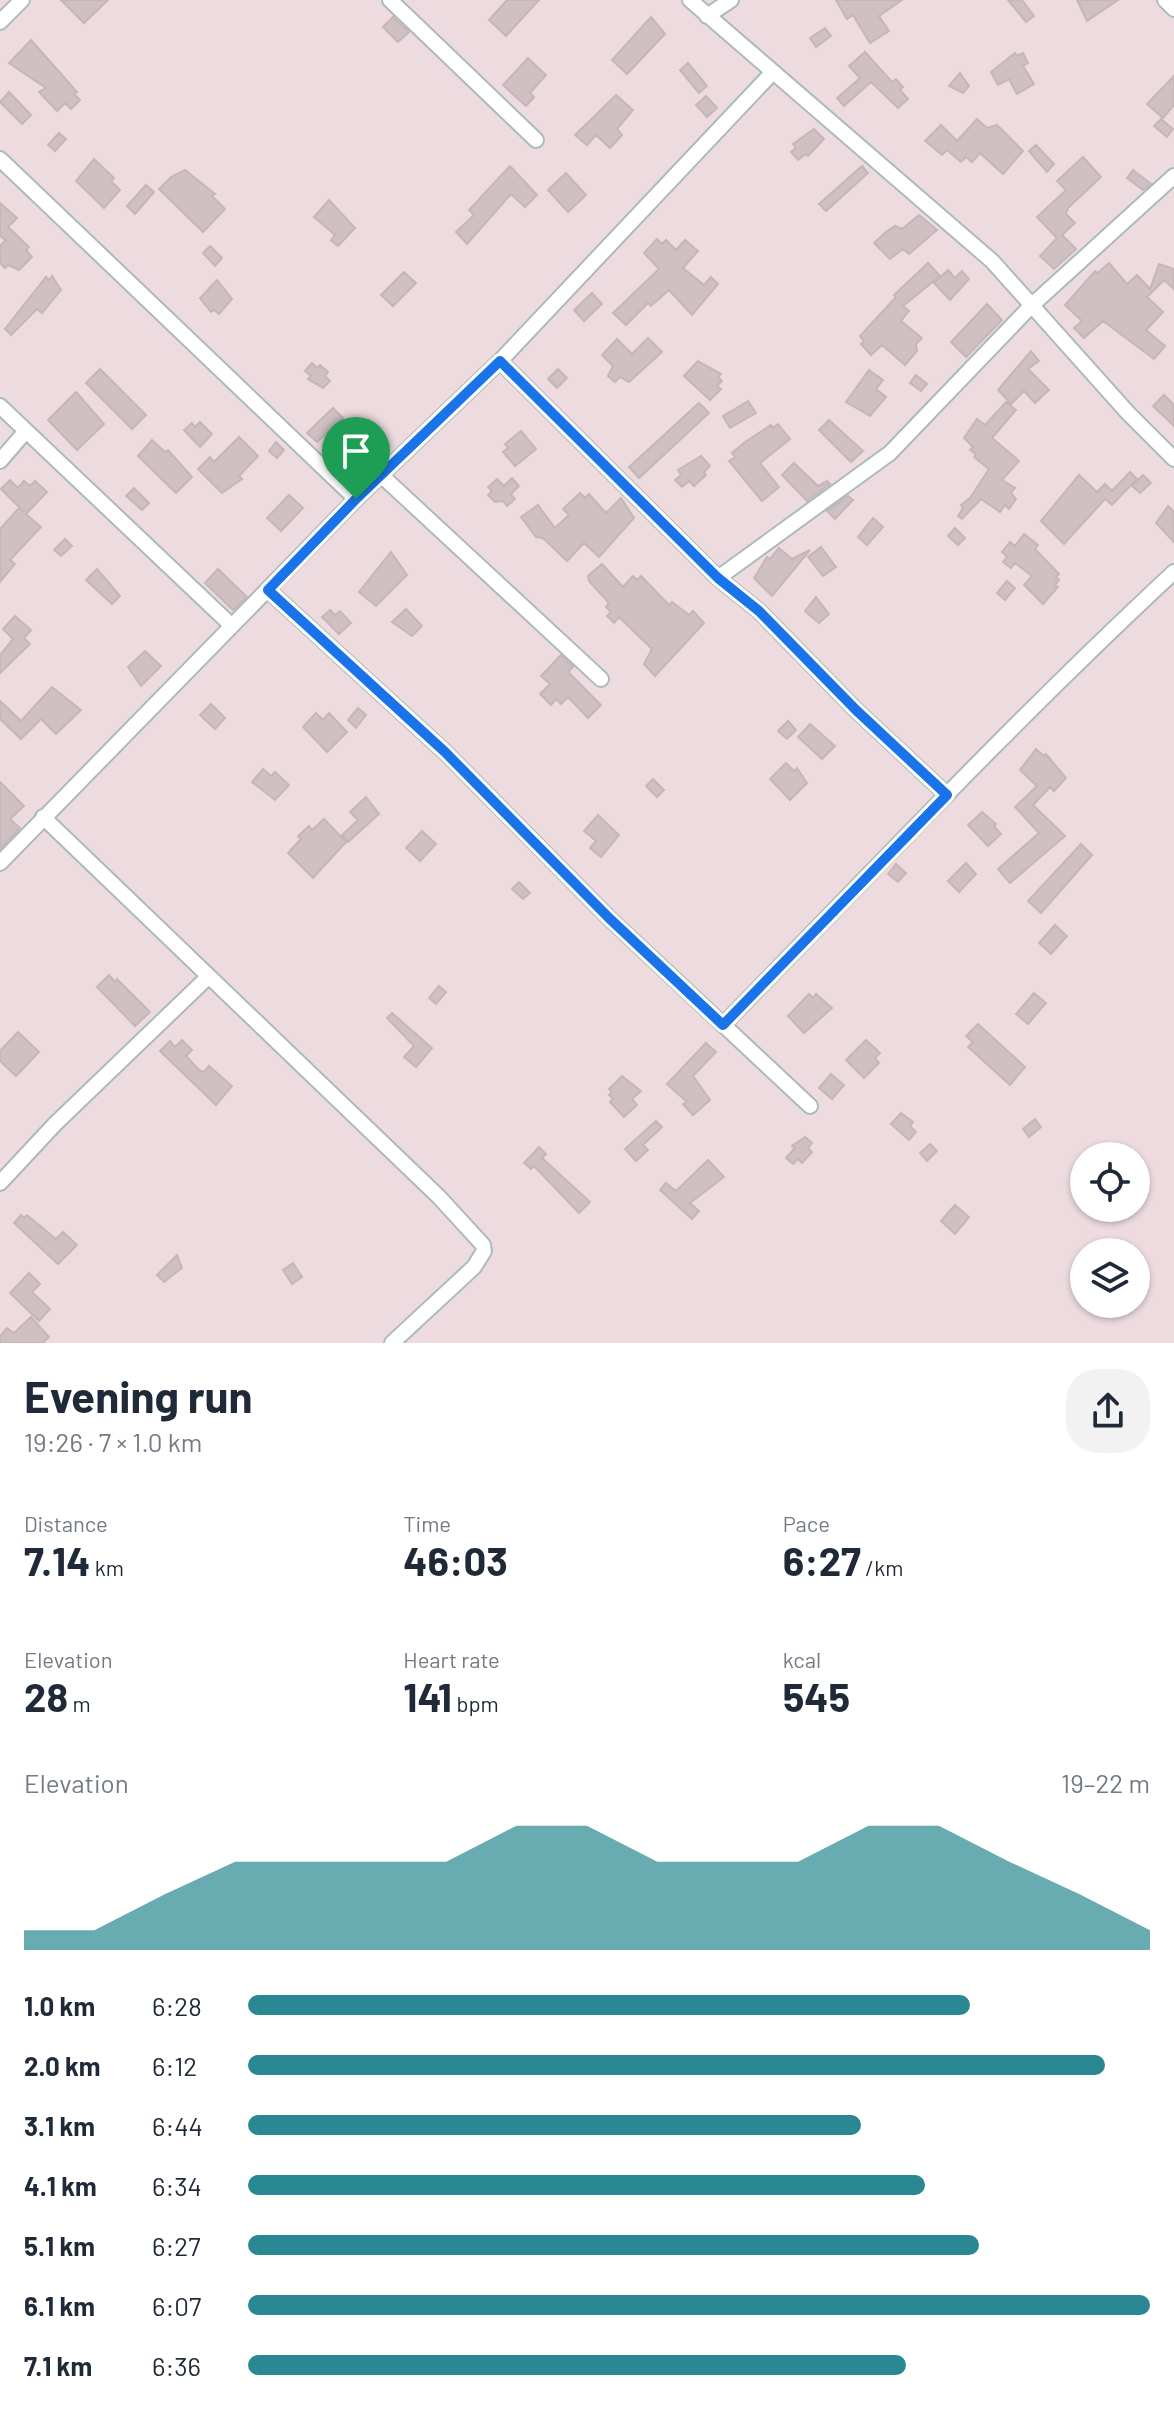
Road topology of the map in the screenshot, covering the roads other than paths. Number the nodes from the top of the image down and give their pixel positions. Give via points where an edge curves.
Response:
1 (22, 0) edge
2 (390, 0) edge
3 (690, 0) edge
4 (731, 0) edge
5 (1165, 0) edge
6 (1174, 9) edge
7 (707, 16) junction
8 (0, 22) edge
9 (772, 73) junction
10 (536, 140) dead end
11 (0, 159) edge
12 (1174, 176) edge
13 (1031, 306) junction
14 (500, 361) junction
15 (0, 406) edge
16 (26, 431) junction
17 (1174, 459) edge
18 (0, 461) edge
19 (382, 476) junction
20 (356, 499) junction
21 (1174, 572) edge
22 (718, 578) junction
23 (268, 590) junction
24 (231, 625) junction
25 (601, 679) dead end
26 (947, 795) junction
27 (43, 817) junction
28 (0, 863) edge
29 (208, 977) junction
30 (723, 1025) junction
31 (810, 1106) dead end
32 (0, 1183) edge
33 (392, 1343) edge

1 - 8 street
2 - 10 street
3 - 7 street
4 - 7 street
5 - 6 street
7 - 9 street
9 - 13 street via 981,251
9 - 14 street
11 - 20 street
12 - 13 street
13 - 17 street
13 - 22 street via 890,453
14 - 19 street
14 - 22 street
15 - 16 street
16 - 18 street
16 - 24 street
19 - 20 street
19 - 25 street
20 - 23 street
21 - 26 street via 1092,646
22 - 26 street via 759,611
23 - 24 street
23 - 30 street via 445,752
24 - 27 street
26 - 30 street
27 - 28 street
27 - 29 street
29 - 32 street
29 - 33 street via 483,1245 474,1267
30 - 31 street

